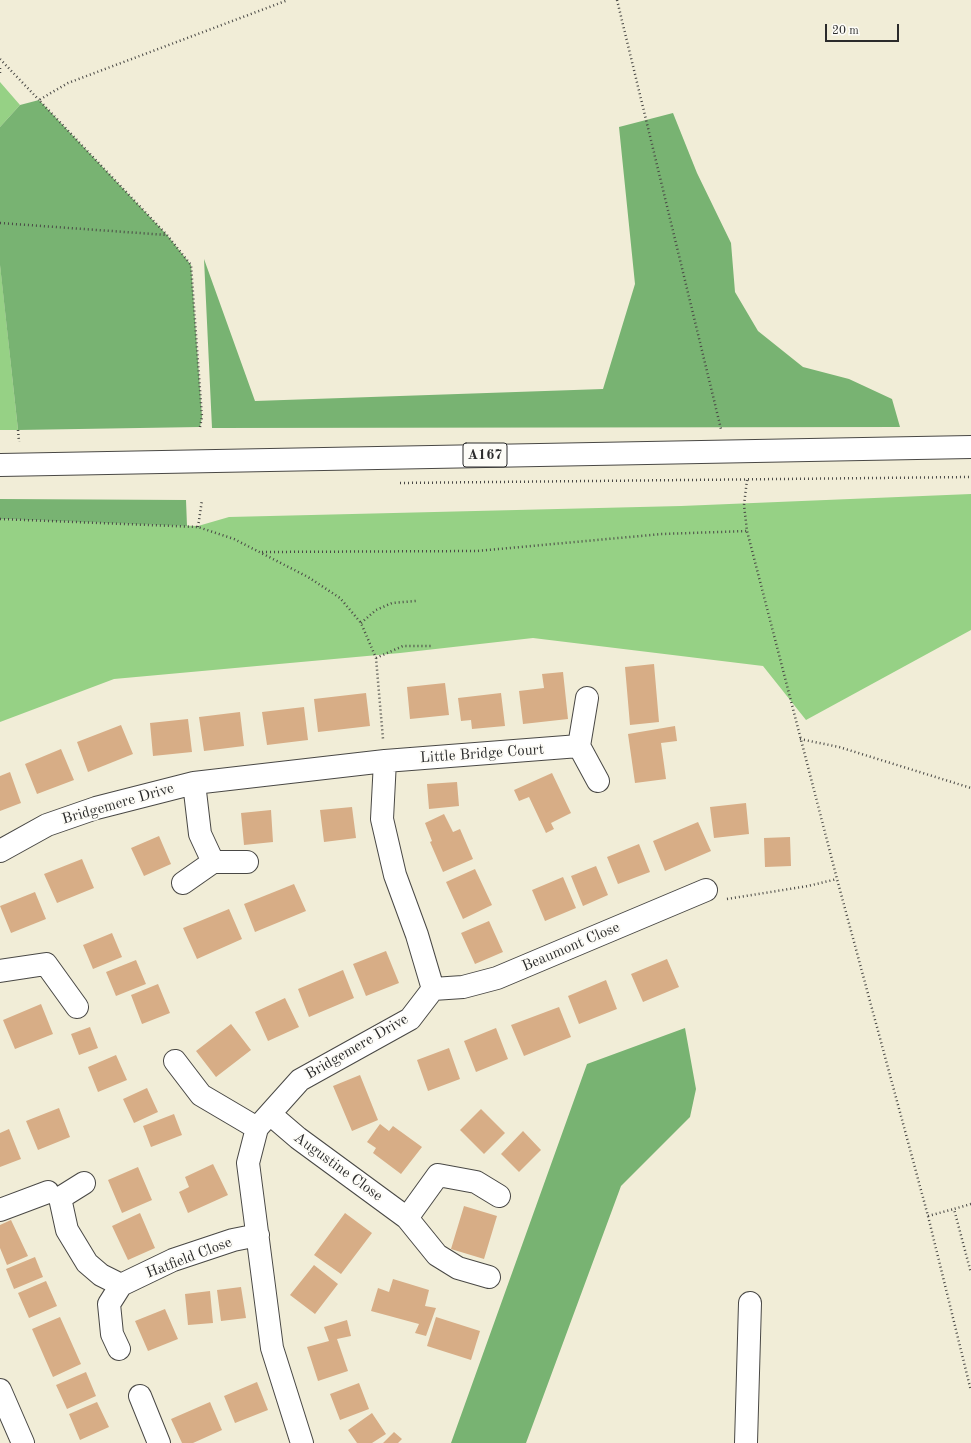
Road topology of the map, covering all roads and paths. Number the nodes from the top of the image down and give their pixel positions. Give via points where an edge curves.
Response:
1 (288, 0) edge
2 (617, 0) edge
3 (0, 58) edge
4 (0, 68) edge
5 (0, 74) edge
6 (39, 100) junction
7 (0, 223) edge
8 (167, 235) junction
9 (200, 427) dead end
10 (971, 447) edge
11 (726, 450) junction
12 (0, 465) edge
13 (971, 477) edge
14 (747, 480) junction
15 (397, 483) dead end
16 (202, 500) dead end
17 (0, 519) edge
18 (198, 526) junction
19 (747, 531) junction
20 (262, 552) junction
21 (416, 601) dead end
22 (361, 623) junction
23 (432, 646) dead end
24 (376, 658) junction
25 (587, 698) dead end
26 (800, 739) junction
27 (579, 746) junction
28 (385, 761) junction
29 (598, 781) dead end
30 (194, 782) junction
31 (971, 788) edge
32 (0, 851) edge
33 (213, 862) junction
34 (247, 862) dead end
35 (837, 879) junction
36 (183, 883) dead end
37 (714, 895) joint
38 (0, 971) edge
39 (433, 989) junction
40 (77, 1007) dead end
41 (175, 1061) dead end
42 (263, 1121) junction
43 (84, 1183) dead end
44 (49, 1192) junction
45 (500, 1196) dead end
46 (971, 1204) edge
47 (954, 1209) junction
48 (0, 1210) edge
49 (928, 1216) junction
50 (407, 1218) junction
51 (258, 1235) junction
52 (971, 1272) edge
53 (489, 1277) dead end
54 (121, 1285) junction
55 (750, 1302) dead end
56 (119, 1349) dead end
57 (0, 1390) edge
58 (971, 1391) edge
59 (140, 1396) dead end
60 (5, 1412) edge
61 (23, 1443) edge
62 (159, 1443) edge
63 (302, 1443) edge
64 (746, 1443) edge

1 - 6 path via 68,83
2 - 11 path
3 - 6 path
4 - 5 path
6 - 8 path
7 - 8 path
8 - 9 path via 191,265 202,417
10 - 11 main road, A167
11 - 12 main road, A167
13 - 14 path
14 - 15 path
14 - 19 path via 744,505
16 - 18 path
17 - 18 path
18 - 20 path
19 - 20 path via 662,534 477,550
19 - 26 path
20 - 22 path via 340,598
21 - 22 path via 392,603 376,610
22 - 24 path
23 - 24 path via 403,646
24 - 28 path
25 - 27 main road
26 - 31 path via 839,747
26 - 35 path
27 - 28 main road, Little Bridge Court
27 - 29 main road
28 - 30 main road, Bridgemere Drive
28 - 39 main road via 382,819 395,875
30 - 32 main road, Bridgemere Drive via 96,808 47,825
30 - 33 main road, Bridgemere Drive via 200,834
33 - 34 main road
33 - 36 main road
35 - 37 path via 808,886 749,894
35 - 49 path
37 - 39 main road, Beaumont Close via 497,978 463,987
38 - 40 main road via 46,964
39 - 42 main road, Bridgemere Drive via 410,1019 300,1080
41 - 42 main road, Augustine Close via 201,1095
42 - 50 main road, Augustine Close via 298,1138
42 - 51 main road, Bridgemere Drive via 248,1163
43 - 44 main road
44 - 48 main road
44 - 54 main road via 67,1230 87,1263 101,1275
45 - 50 main road via 476,1182 438,1175
46 - 47 path
47 - 49 path
47 - 52 path
49 - 58 path
50 - 53 main road, Augustine Close via 437,1255 458,1268
51 - 54 main road, Hatfield Close via 233,1240 173,1260
51 - 63 main road, Bridgemere Drive via 272,1348
54 - 56 main road via 109,1304 112,1334
55 - 64 main road
57 - 60 main road
59 - 62 main road
60 - 61 main road

